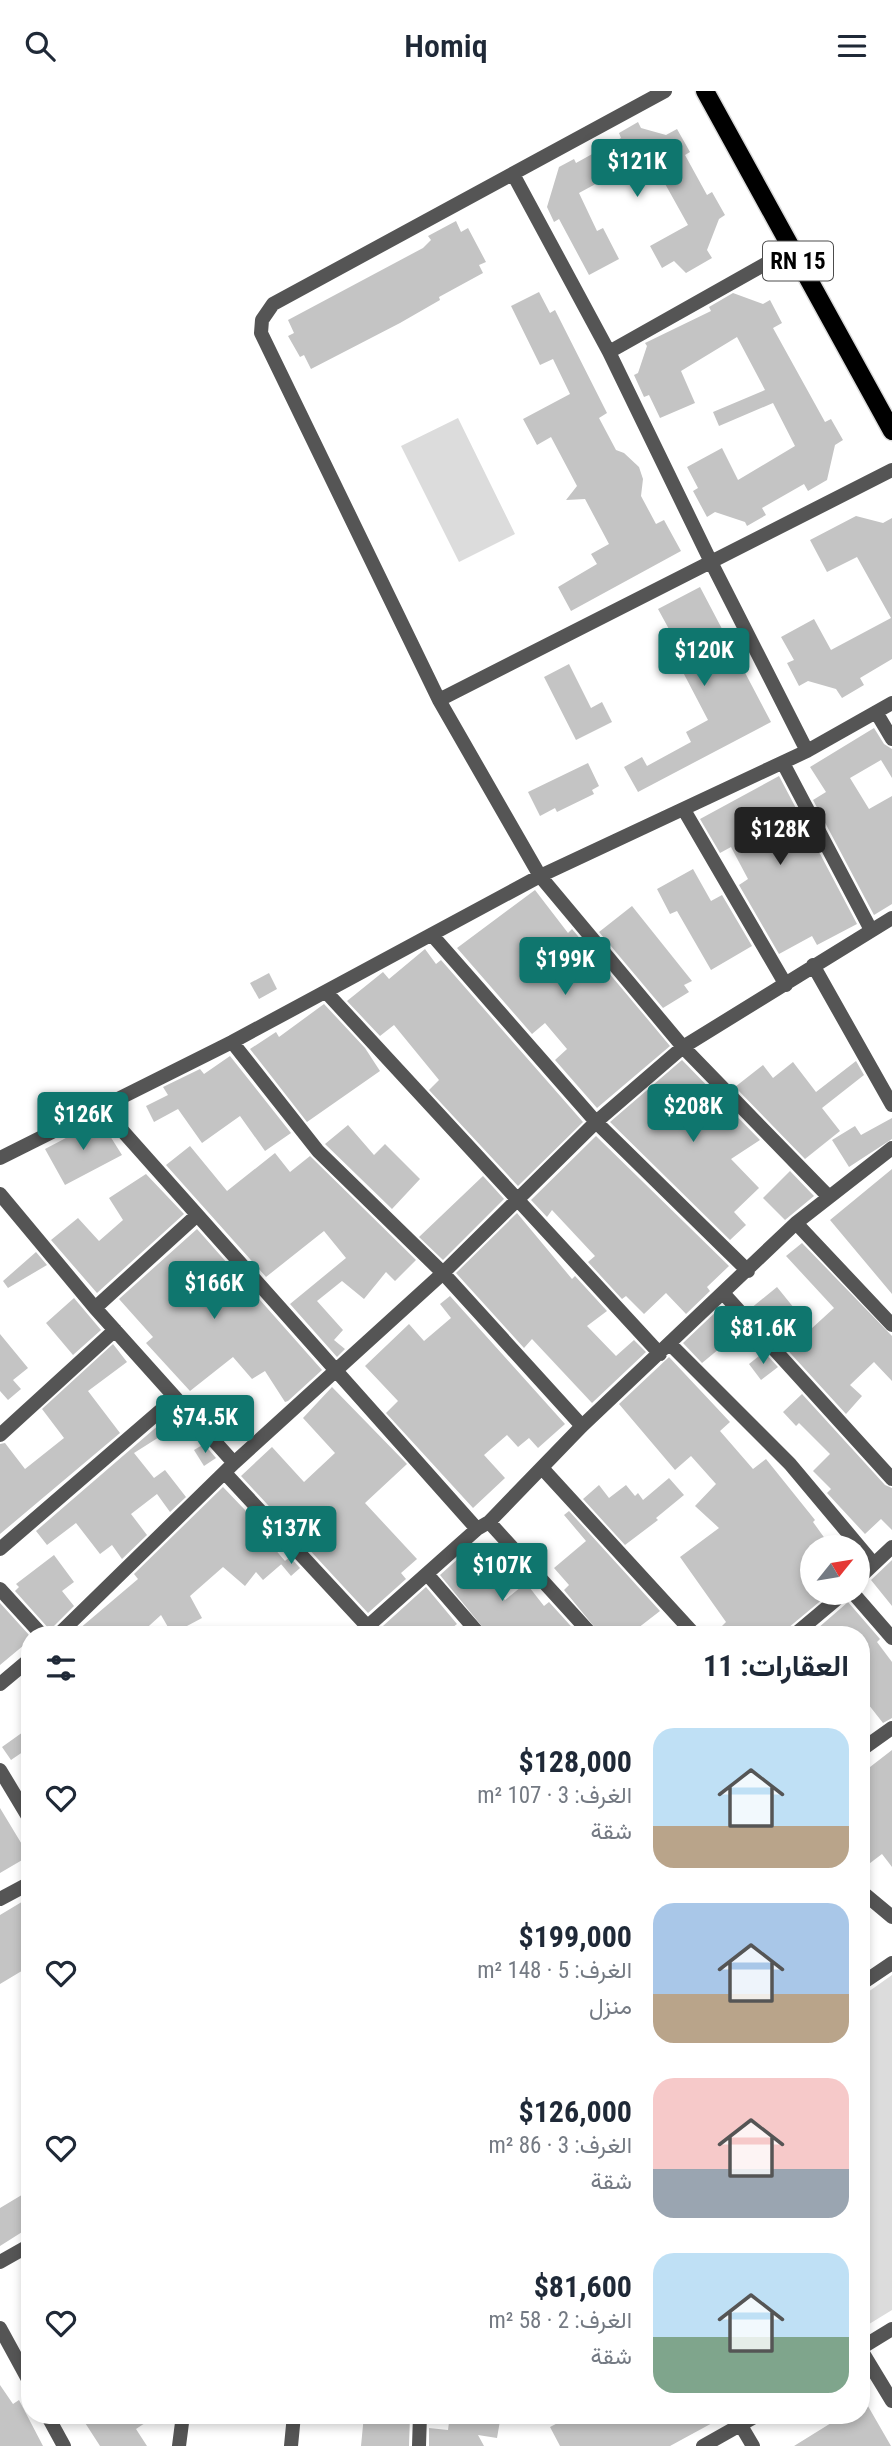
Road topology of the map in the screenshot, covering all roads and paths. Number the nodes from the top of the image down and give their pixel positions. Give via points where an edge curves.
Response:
1 (665, 91) edge
2 (705, 91) edge
3 (513, 174) junction
4 (792, 249) junction
5 (609, 352) junction
6 (892, 431) edge
7 (892, 470) edge
8 (711, 562) junction
9 (439, 700) junction
10 (892, 703) edge
11 (876, 712) junction
12 (892, 739) edge
13 (807, 751) junction
14 (783, 763) junction
15 (684, 810) junction
16 (540, 876) junction
17 (892, 918) edge
18 (871, 930) junction
19 (432, 935) junction
20 (813, 965) junction
21 (786, 985) junction
22 (326, 992) junction
23 (232, 1042) junction
24 (683, 1047) junction
25 (892, 1104) edge
26 (103, 1109) junction
27 (596, 1122) junction
28 (892, 1149) edge
29 (0, 1158) edge
30 (0, 1194) edge
31 (828, 1196) junction
32 (518, 1198) junction
33 (196, 1216) junction
34 (796, 1223) junction
35 (748, 1271) junction
36 (443, 1273) junction
37 (723, 1293) junction
38 (95, 1308) junction
39 (892, 1325) edge
40 (115, 1330) junction
41 (665, 1349) junction
42 (335, 1371) junction
43 (174, 1398) junction
44 (582, 1426) junction
45 (0, 1435) edge
46 (230, 1468) junction
47 (542, 1468) junction
48 (892, 1479) edge
49 (483, 1525) junction
50 (892, 1547) edge
51 (0, 1549) edge
52 (873, 1563) junction
53 (870, 1566) edge
54 (427, 1574) junction
55 (0, 1589) edge
56 (830, 1605) edge
57 (863, 1605) edge
58 (34, 1626) edge
59 (67, 1626) edge
60 (360, 1626) edge
61 (368, 1626) edge
62 (472, 1626) edge
63 (583, 1626) edge
64 (687, 1626) edge
65 (805, 1626) edge
66 (892, 1638) edge
67 (21, 1666) edge
68 (0, 1684) edge
69 (892, 1728) edge
70 (870, 1744) edge
71 (0, 1770) edge
72 (21, 1805) edge
73 (21, 1888) edge
74 (0, 1899) edge
75 (870, 1899) edge
76 (892, 1917) edge
77 (892, 1963) edge
78 (870, 1979) edge
79 (21, 2250) edge
80 (0, 2262) edge
81 (0, 2328) edge
82 (892, 2329) edge
83 (870, 2343) edge
84 (870, 2364) edge
85 (21, 2366) edge
86 (892, 2401) edge
87 (52, 2424) edge
88 (182, 2424) edge
89 (294, 2424) edge
90 (420, 2424) edge
91 (740, 2424) joint
92 (64, 2446) edge
93 (179, 2446) edge
94 (291, 2446) edge
95 (419, 2446) edge
96 (703, 2446) edge
97 (753, 2446) edge

1 - 3 street
2 - 4 main road, RN 15
3 - 5 street
3 - 9 street via 273,304 262,320 261,333
4 - 5 street
4 - 6 main road, RN 15
5 - 8 street
7 - 8 street
8 - 9 street
8 - 13 street
9 - 16 street
10 - 11 street
11 - 12 street
11 - 13 street
13 - 14 street
14 - 15 street
14 - 18 street
15 - 16 street
15 - 21 street
16 - 19 street
16 - 24 street
17 - 18 street
18 - 20 street
19 - 22 street
19 - 27 street
20 - 21 street
20 - 25 street
21 - 24 street
22 - 23 street
22 - 32 street
23 - 26 street
23 - 36 street via 318,1151
24 - 27 street
24 - 31 street
26 - 29 street
26 - 33 street
27 - 32 street
27 - 35 street
28 - 31 street
30 - 38 street
31 - 34 street
32 - 36 street
32 - 41 street
33 - 38 street
33 - 42 street
34 - 35 street
34 - 39 street
35 - 37 street
36 - 42 street
36 - 44 street
37 - 41 street
37 - 48 street
38 - 40 street
40 - 43 street
40 - 45 street
41 - 44 street
41 - 52 street via 790,1464
42 - 46 street
42 - 49 street
43 - 46 street
43 - 51 street
44 - 47 street
46 - 59 street
46 - 60 street
47 - 49 street
47 - 64 street
49 - 54 street
49 - 63 street
50 - 52 street
52 - 53 street
54 - 61 street
54 - 62 street
55 - 58 street
56 - 65 street
57 - 66 street
67 - 68 street
69 - 70 street
71 - 72 street
73 - 74 street
75 - 76 street
77 - 78 street
79 - 80 street
81 - 85 street
82 - 83 street
84 - 86 street
87 - 92 street
88 - 93 street
89 - 94 street
90 - 95 street
91 - 96 street
91 - 97 street

